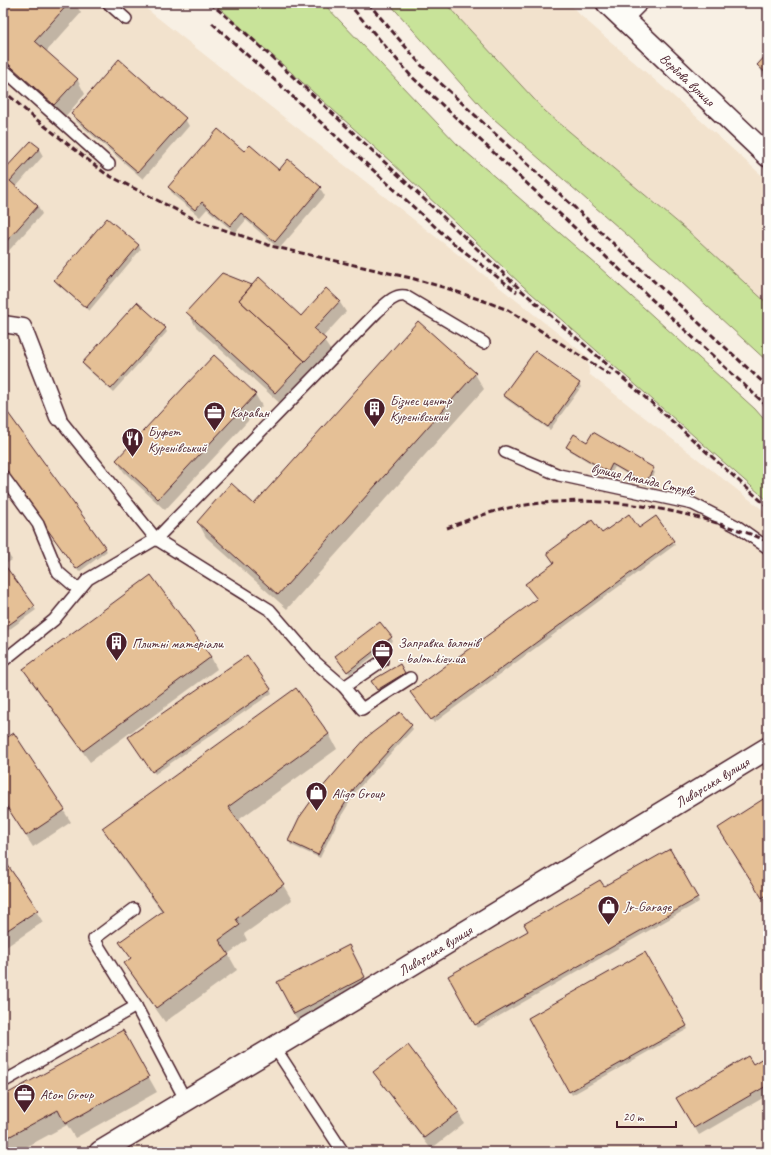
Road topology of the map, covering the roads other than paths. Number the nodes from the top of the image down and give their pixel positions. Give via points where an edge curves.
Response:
1 (108, 3) edge
2 (607, 3) edge
3 (644, 3) edge
4 (126, 19) dead end
5 (625, 21) junction
6 (3, 69) edge
7 (768, 156) edge
8 (108, 164) dead end
9 (3, 324) edge
10 (484, 343) dead end
11 (58, 417) joint
12 (505, 452) dead end
13 (3, 476) edge
14 (156, 539) junction
15 (768, 548) edge
16 (79, 590) junction
17 (3, 661) edge
18 (382, 661) dead end
19 (410, 678) dead end
20 (344, 687) junction
21 (768, 748) edge
22 (134, 910) dead end
23 (136, 1006) junction
24 (275, 1048) junction
25 (3, 1082) edge
26 (186, 1101) junction
27 (100, 1152) edge
28 (343, 1152) edge

1 - 4 lane
2 - 5 street, Вербова вулиця
3 - 5 lane
5 - 7 street, Вербова вулиця
6 - 8 lane
9 - 11 street via 23,327
10 - 14 lane via 405,296 400,295 392,299
11 - 14 lane
12 - 15 lane, вулиця Аманда Струве via 559,475 693,504 738,527
13 - 16 lane via 38,524 58,572
14 - 16 lane via 88,579
14 - 20 lane via 270,610 314,661
16 - 17 lane via 54,620
18 - 20 lane
19 - 20 lane via 362,709
21 - 24 street, Ливарська вулиця
22 - 23 lane via 94,939
23 - 25 lane
23 - 26 lane
24 - 26 street, Ливарська вулиця
24 - 28 lane
26 - 27 street, Ливарська вулиця

